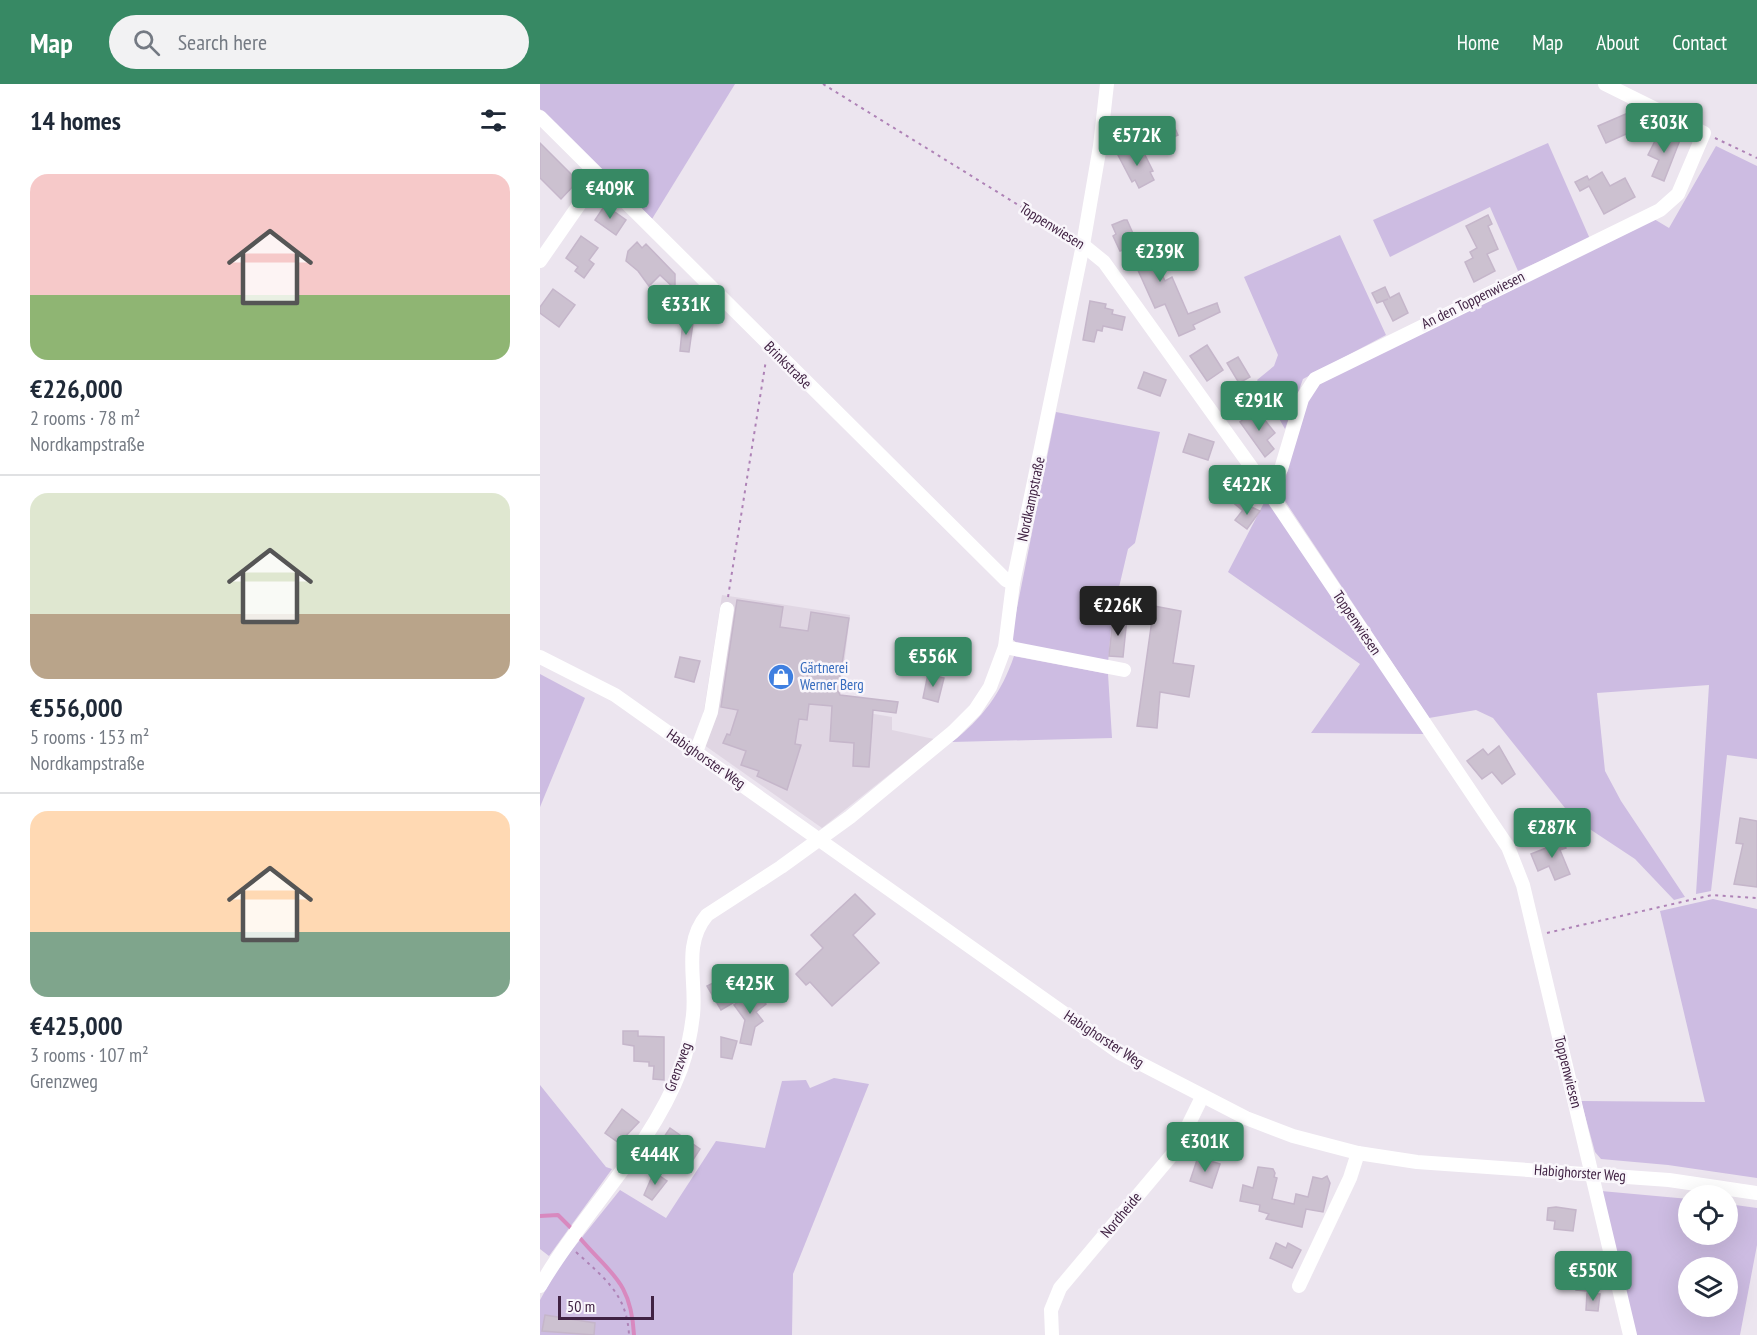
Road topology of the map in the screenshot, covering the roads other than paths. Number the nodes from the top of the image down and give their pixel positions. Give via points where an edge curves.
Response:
1 (1107, 84) edge
2 (1605, 84) edge
3 (540, 117) edge
4 (599, 176) junction
5 (1083, 245) junction
6 (540, 261) edge
7 (1268, 489) junction
8 (1013, 583) junction
9 (727, 609) road end
10 (1005, 646) junction
11 (540, 657) edge
12 (1124, 670) dead end
13 (696, 752) junction
14 (820, 838) junction
15 (1202, 1097) junction
16 (1358, 1153) junction
17 (1590, 1173) junction
18 (1757, 1193) edge
19 (540, 1286) edge
20 (1299, 1286) dead end
21 (1052, 1335) edge
22 (1630, 1335) edge

1 - 5 street, Nordkampstraße
2 - 7 street, An den Toppenwiesen via 1704,133 1678,194 1660,210 1315,379 1302,399 1281,469
3 - 4 street, Brinkstraße
4 - 6 street
4 - 8 street, Brinkstraße
5 - 7 street, Toppenwiesen via 1104,262
5 - 8 street, Nordkampstraße
7 - 17 street, Toppenwiesen via 1508,848 1523,885
8 - 10 street, Nordkampstraße
9 - 13 street via 711,711
10 - 12 street
10 - 14 street, Nordkampstraße via 990,687 975,710
11 - 13 street, Habighorster Weg via 615,695
13 - 14 street, Habighorster Weg
14 - 15 street, Habighorster Weg via 1120,1053
14 - 19 street, Grenzweg via 708,915 698,926 692,947 693,1014 672,1089 643,1140
15 - 16 street, Habighorster Weg via 1293,1136
15 - 21 street, Nordheide via 1176,1150 1060,1288 1051,1310
16 - 17 street, Habighorster Weg via 1417,1162
16 - 20 street
17 - 18 street, Habighorster Weg
17 - 22 street, Toppenwiesen

